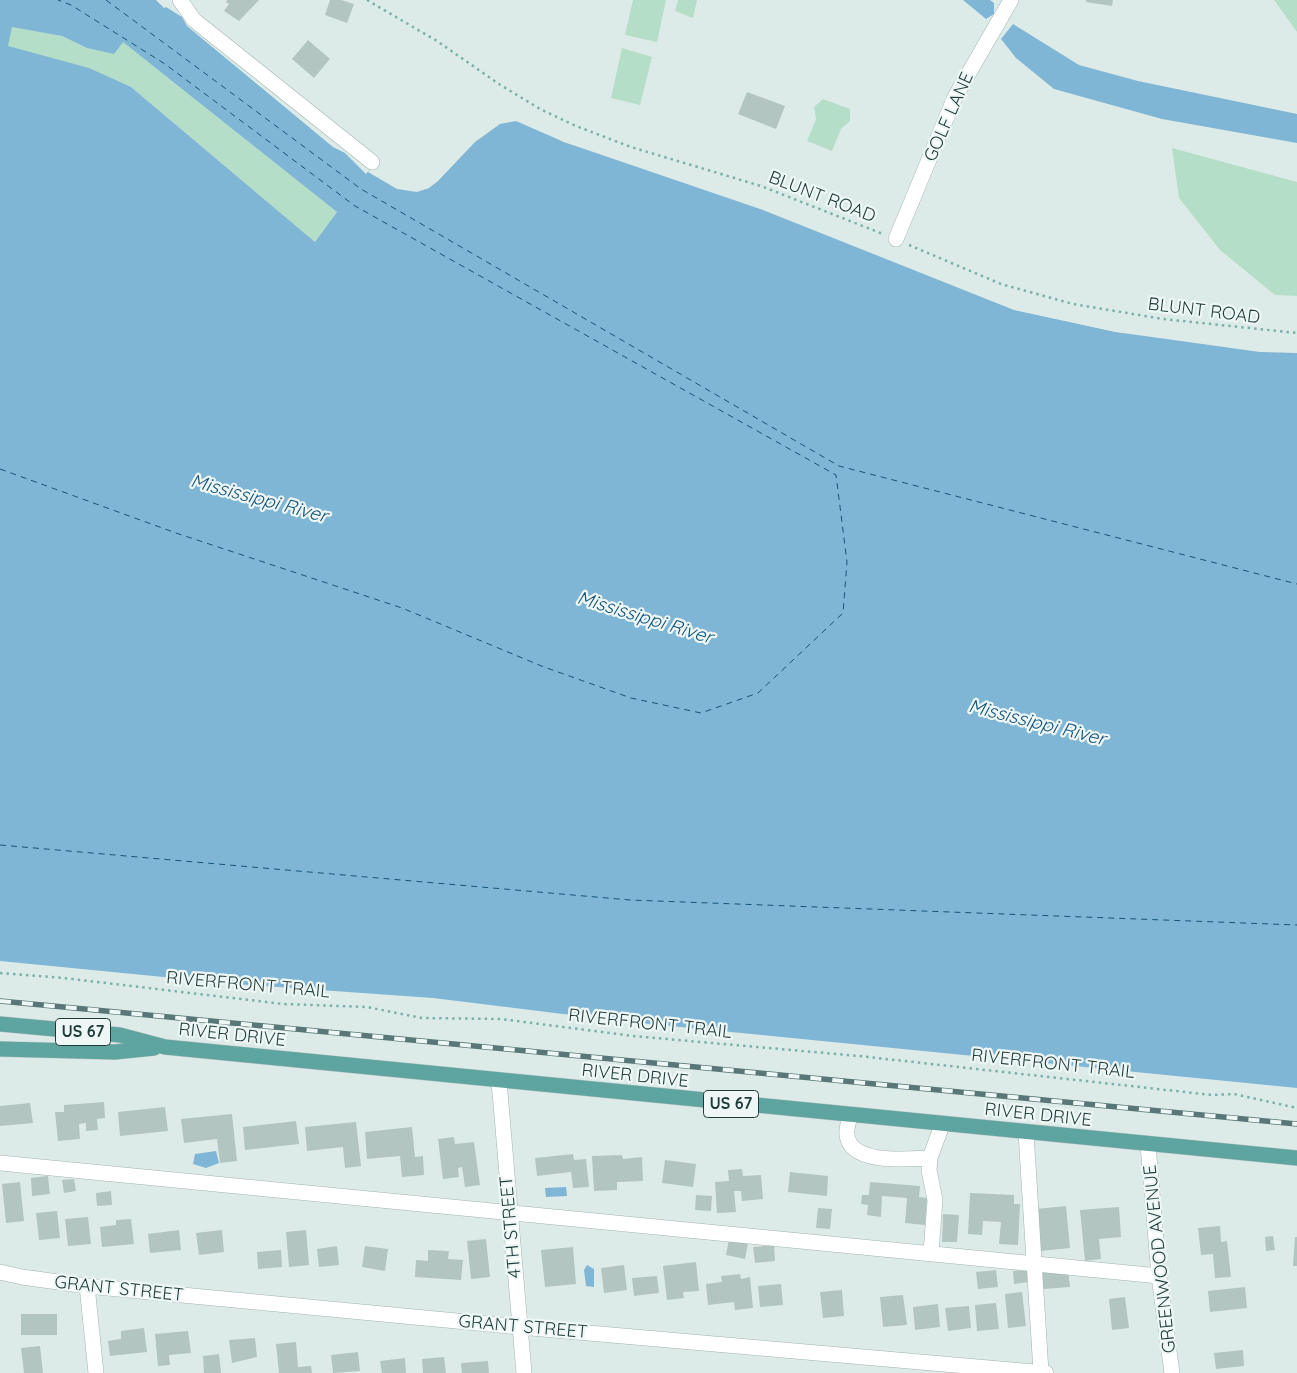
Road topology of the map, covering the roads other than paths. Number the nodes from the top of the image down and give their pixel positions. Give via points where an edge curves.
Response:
1 (180, 0) edge
2 (1011, 0) edge
3 (372, 162) dead end
4 (896, 240) road end
5 (0, 1024) edge
6 (166, 1047) junction
7 (0, 1049) edge
8 (499, 1081) junction
9 (850, 1116) junction
10 (942, 1125) junction
11 (1026, 1133) junction
12 (1148, 1145) junction
13 (930, 1158) junction
14 (1297, 1158) edge
15 (0, 1163) edge
16 (510, 1211) junction
17 (931, 1252) junction
18 (1034, 1263) junction
19 (0, 1272) edge
20 (1159, 1276) junction
21 (87, 1286) junction
22 (520, 1327) junction
23 (1041, 1372) edge
24 (96, 1373) edge
25 (524, 1373) edge
26 (1046, 1373) edge
27 (1172, 1373) edge

1 - 3 street via 194,20
2 - 4 street, GOLF LANE via 955,97
5 - 6 main road, RIVER DRIVE / US 67 via 120,1035
6 - 7 main road, US 67 via 115,1052
6 - 8 main road, RIVER DRIVE / US 67
8 - 9 main road, RIVER DRIVE / US 67
8 - 16 street, 4TH STREET
9 - 10 main road, RIVER DRIVE / US 67
9 - 13 street via 846,1135 862,1154 889,1160
10 - 11 main road, RIVER DRIVE / US 67
10 - 13 street
11 - 12 main road, RIVER DRIVE / US 67
11 - 18 street
12 - 14 main road, RIVER DRIVE / US 67
12 - 20 street, GREENWOOD AVENUE
13 - 17 street via 935,1200
15 - 16 street
16 - 17 street
16 - 22 street, 4TH STREET
17 - 18 street
18 - 20 street
18 - 23 street
19 - 21 street, GRANT STREET
20 - 27 street, GREENWOOD AVENUE
21 - 22 street, GRANT STREET
21 - 24 street
22 - 23 street, GRANT STREET
22 - 25 street, 4TH STREET
23 - 26 street, GRANT STREET

